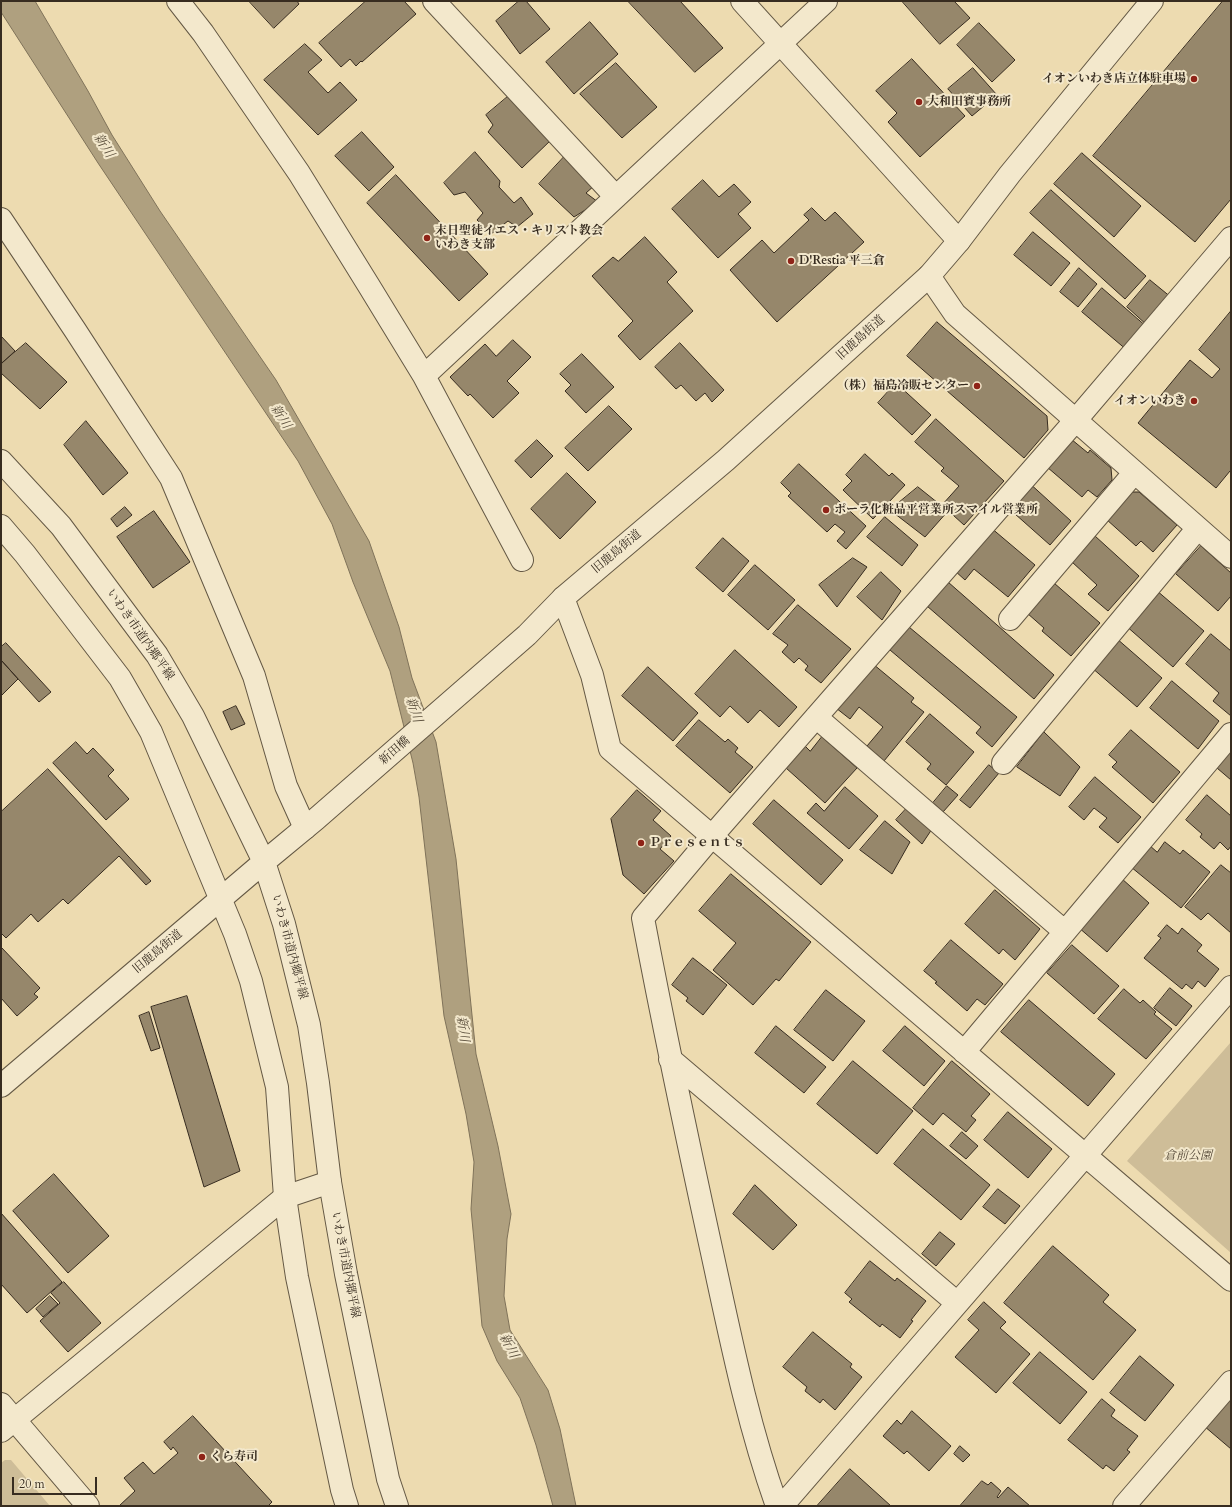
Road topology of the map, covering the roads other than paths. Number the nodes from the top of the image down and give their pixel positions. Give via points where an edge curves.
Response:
1 (178, 1) edge
2 (434, 1) edge
3 (742, 1) edge
4 (826, 1) edge
5 (1152, 1) edge
6 (780, 43) junction
7 (616, 196) junction
8 (1, 219) edge
9 (1231, 238) edge
10 (959, 241) junction
11 (929, 276) junction
12 (424, 376) junction
13 (1075, 421) junction
14 (2, 463) edge
15 (1134, 473) junction
16 (1, 526) edge
17 (1198, 528) junction
18 (1231, 557) edge
19 (522, 560) dead end
20 (563, 598) junction
21 (1010, 619) dead end
22 (527, 634) joint
23 (816, 717) junction
24 (1231, 734) edge
25 (1003, 763) dead end
26 (311, 824) junction
27 (712, 836) junction
28 (264, 862) junction
29 (221, 898) junction
30 (1064, 931) junction
31 (1230, 989) edge
32 (964, 1052) junction
33 (670, 1059) junction
34 (1, 1086) edge
35 (1085, 1156) junction
36 (330, 1182) junction
37 (285, 1197) junction
38 (1231, 1280) edge
39 (958, 1303) junction
40 (1231, 1382) edge
41 (6, 1418) edge
42 (88, 1506) edge
43 (347, 1506) edge
44 (397, 1506) edge
45 (777, 1506) edge
46 (782, 1506) edge
47 (1124, 1506) edge

1 - 12 street via 203,33 299,173
2 - 7 street
3 - 6 street
4 - 6 street
5 - 10 street, 旧鹿島街道 via 1010,174
6 - 7 street
6 - 10 street
7 - 12 street
8 - 26 street via 171,478 254,676 286,786
9 - 13 street
10 - 11 street, 旧鹿島街道
11 - 13 street via 955,314
11 - 20 street, 旧鹿島街道 via 726,460
12 - 19 street
13 - 15 street
13 - 23 street
14 - 28 street, いわき市道内郷平線 via 61,526 157,655 193,716
15 - 17 street
15 - 21 street
16 - 29 street via 120,678 151,732
17 - 18 street
17 - 25 street
20 - 22 street, 旧鹿島街道
20 - 27 street via 592,675 610,749
22 - 26 street, 新田橋
23 - 27 street
23 - 30 street
24 - 30 street
26 - 28 street, 旧鹿島街道
27 - 32 street
27 - 33 street via 643,918
28 - 29 street, 旧鹿島街道
28 - 36 street, いわき市道内郷平線 via 284,924 309,1025
29 - 34 street, 旧鹿島街道
29 - 37 street via 251,981 277,1087
30 - 32 street
31 - 35 street
32 - 35 street
33 - 39 street
33 - 45 street via 742,1393
35 - 38 street
35 - 39 street
36 - 37 street
36 - 44 street, いわき市道内郷平線 via 385,1464
37 - 41 street
37 - 43 street via 297,1277
39 - 46 street
40 - 47 street
41 - 42 street

